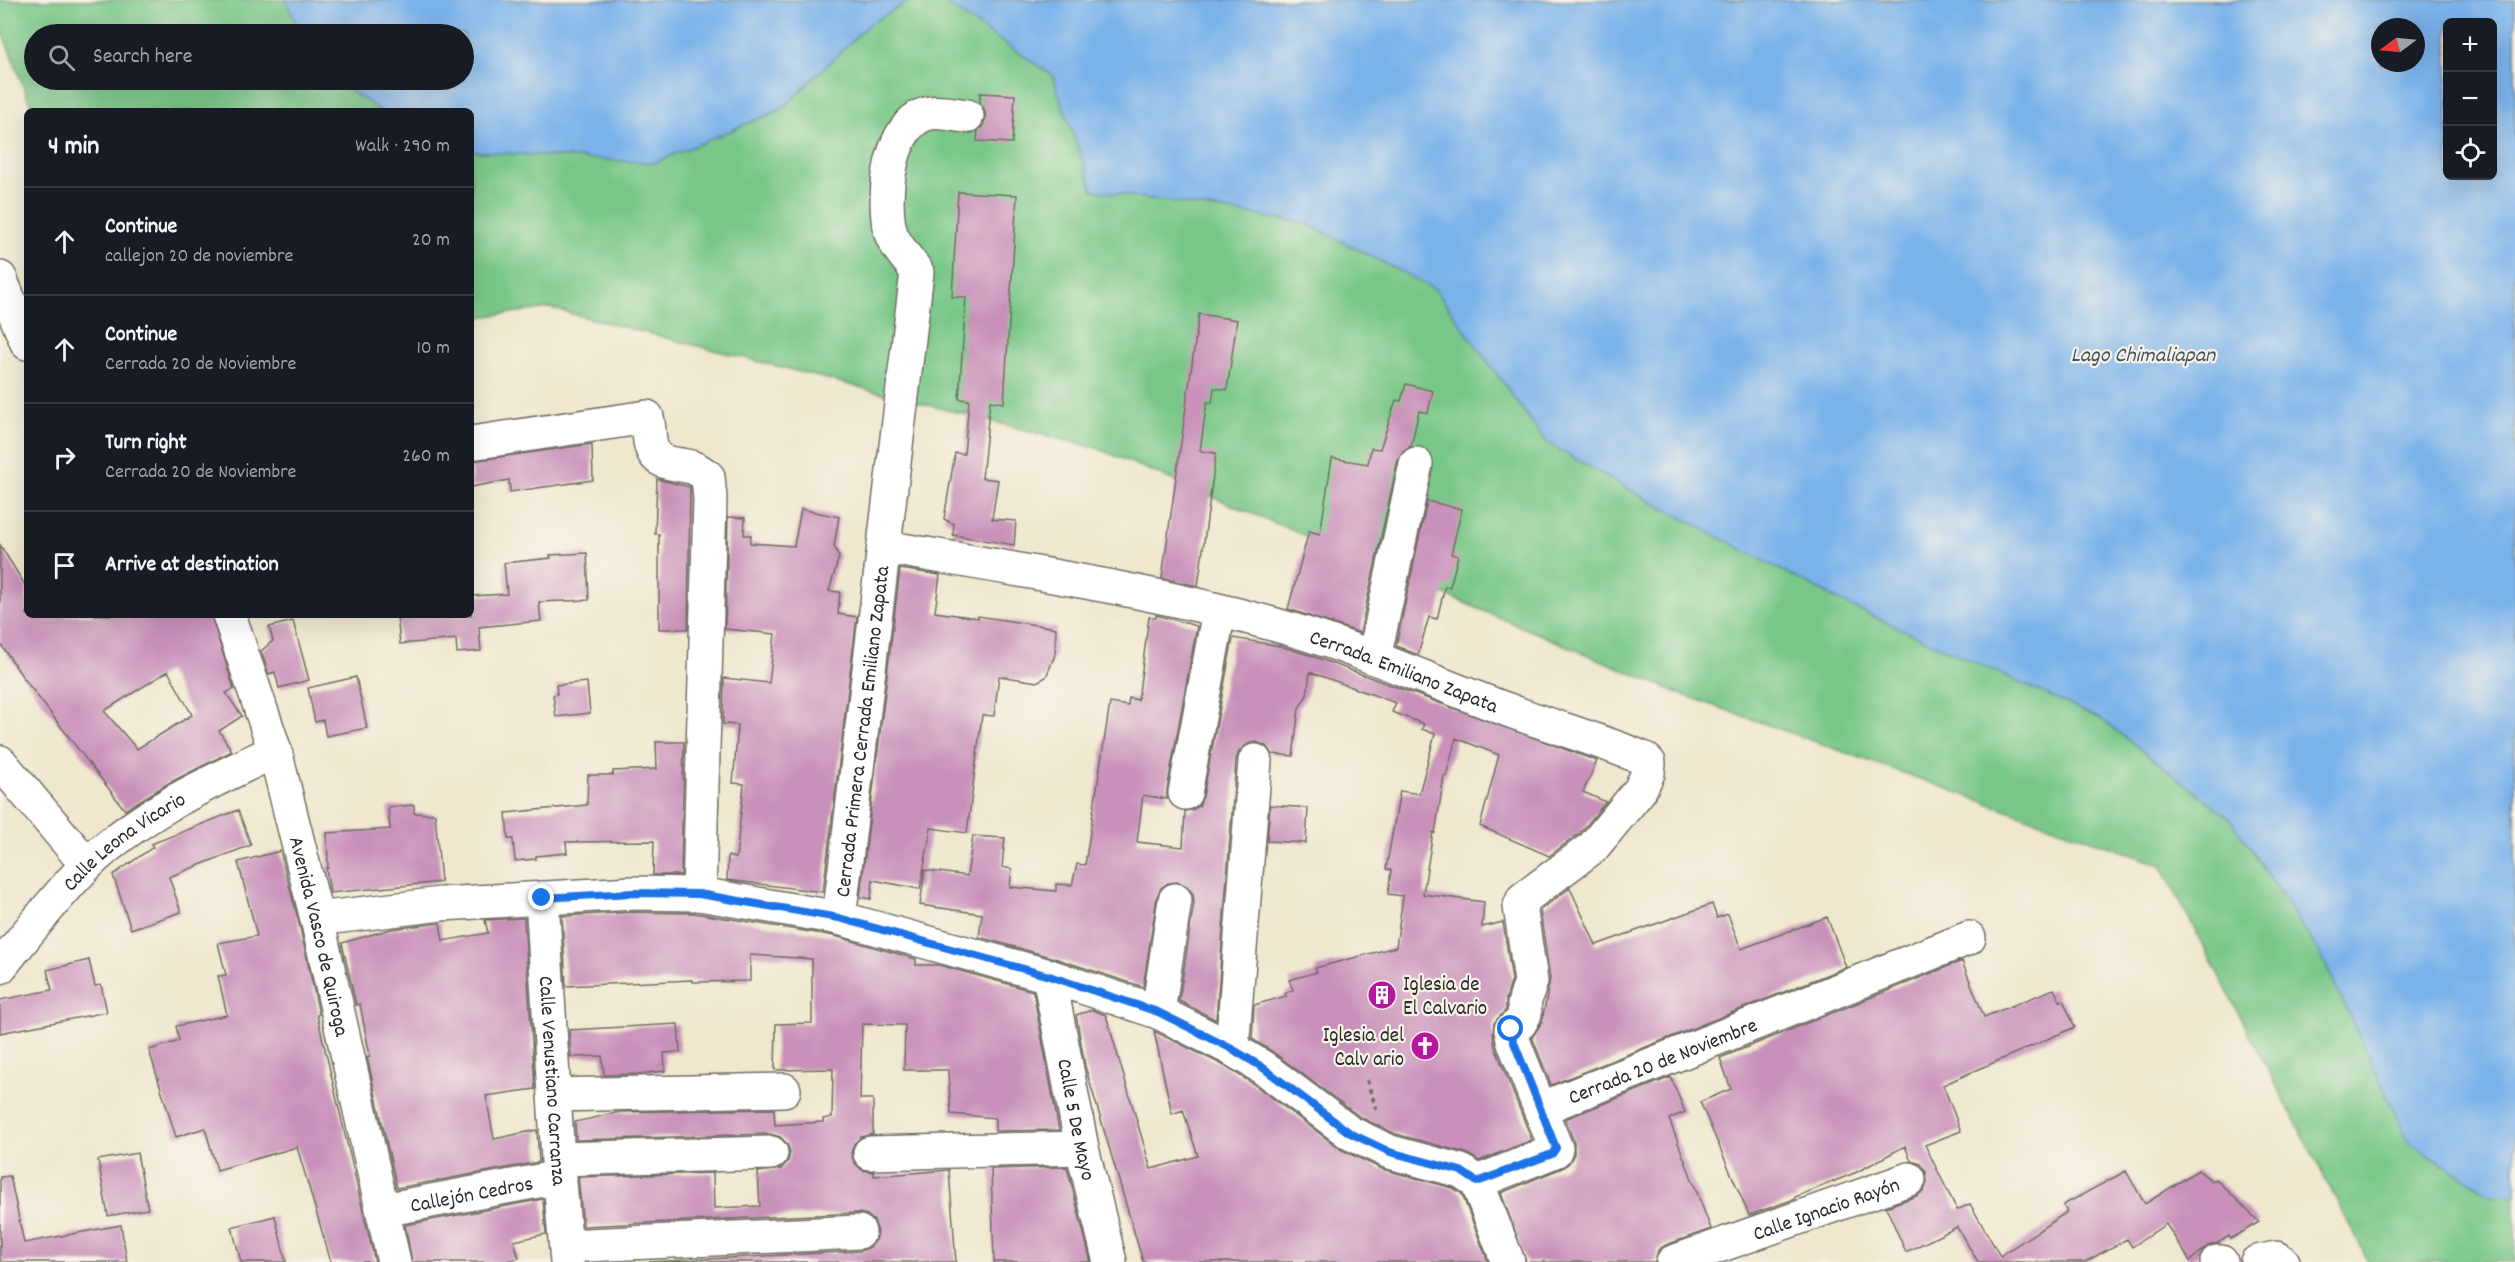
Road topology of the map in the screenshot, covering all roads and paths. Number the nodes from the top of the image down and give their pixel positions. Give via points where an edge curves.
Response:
1 (967, 117) dead end
2 (12, 294) edge
3 (24, 334) edge
4 (474, 443) edge
5 (1416, 464) dead end
6 (884, 547) junction
7 (1219, 611) junction
8 (230, 618) edge
9 (1374, 658) junction
10 (275, 751) junction
11 (1255, 761) dead end
12 (0, 762) edge
13 (1185, 793) dead end
14 (87, 865) junction
15 (699, 894) junction
16 (542, 898) junction
17 (1175, 900) dead end
18 (839, 918) junction
19 (317, 919) junction
20 (1969, 938) dead end
21 (0, 967) edge
22 (1049, 976) junction
23 (1158, 1012) junction
24 (1232, 1049) junction
25 (784, 1090) dead end
26 (554, 1095) junction
27 (1540, 1109) junction
28 (1082, 1148) junction
29 (771, 1153) dead end
30 (870, 1153) dead end
31 (559, 1168) junction
32 (1909, 1179) dead end
33 (1477, 1182) junction
34 (383, 1210) junction
35 (859, 1232) dead end
36 (566, 1254) edge
37 (394, 1262) edge
38 (1110, 1262) edge
39 (1508, 1262) edge
40 (1673, 1262) edge
41 (2256, 1262) edge
42 (2283, 1262) edge

1 - 6 street, Cerrada Primera Cerrada Emiliano Zapata via 929,113 913,122 899,140 893,159 887,202 890,232 918,272
2 - 3 street
4 - 15 street via 647,417 656,456 668,465 688,466 708,477
5 - 9 street
6 - 7 street, Cerrada. Emiliano Zapata via 1036,572
6 - 18 street, Cerrada Primera Cerrada Emiliano Zapata
7 - 9 street, Cerrada. Emiliano Zapata
7 - 13 street
8 - 10 street, Avenida Vasco de Quiroga
9 - 27 street, Cerrada. Emiliano Zapata via 1635,754 1649,763 1640,790 1593,847 1523,898 1520,906 1532,981 1524,1004 1525,1014 1511,1029
10 - 14 street, Calle Leona Vicario via 158,810
10 - 19 street, Avenida Vasco de Quiroga
11 - 24 street
12 - 14 street
14 - 21 street, Calle Leona Vicario
15 - 16 street
15 - 18 street
16 - 19 street via 441,903
16 - 26 street, Calle Venustiano Carranza
17 - 23 street
18 - 22 street
19 - 34 street, Avenida Vasco de Quiroga
20 - 27 street, Cerrada 20 de Noviembre
22 - 23 street
22 - 28 street, Calle 5 De Mayo
23 - 24 street
24 - 33 street via 1350,1133 1390,1152 1461,1171
25 - 26 street
26 - 31 street, Calle Venustiano Carranza
27 - 33 street, Cerrada 20 de Noviembre via 1555,1151
28 - 30 street
28 - 38 street, Calle 5 De Mayo
29 - 31 street, Callejón Cedros
31 - 34 street, Callejón Cedros
31 - 36 street, Calle Venustiano Carranza
32 - 40 street, Calle Ignacio Rayón
33 - 39 street
34 - 37 street, Avenida Vasco de Quiroga
35 - 36 street
41 - 42 street via 2276,1258

